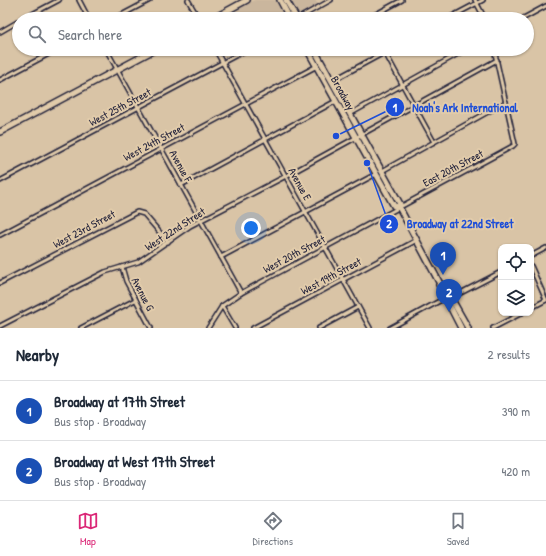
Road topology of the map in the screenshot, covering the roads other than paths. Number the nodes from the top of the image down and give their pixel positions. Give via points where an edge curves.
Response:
1 (59, 0) edge
2 (79, 0) edge
3 (150, 0) edge
4 (188, 0) edge
5 (247, 0) edge
6 (280, 0) edge
7 (286, 0) edge
8 (331, 0) edge
9 (402, 0) edge
10 (483, 0) edge
11 (476, 2) edge
12 (546, 6) edge
13 (36, 12) edge
14 (85, 12) edge
15 (127, 12) edge
16 (195, 12) edge
17 (225, 12) edge
18 (286, 12) edge
19 (293, 12) edge
20 (310, 12) edge
21 (380, 12) edge
22 (459, 12) edge
23 (481, 12) edge
24 (534, 12) edge
25 (12, 25) edge
26 (0, 32) edge
27 (45, 56) edge
28 (110, 56) edge
29 (143, 56) edge
30 (218, 56) edge
31 (235, 56) edge
32 (311, 56) edge
33 (318, 56) edge
34 (375, 56) edge
35 (387, 56) edge
36 (454, 56) edge
37 (496, 56) edge
38 (497, 60) junction
39 (222, 63) junction
40 (317, 66) junction
41 (117, 70) junction
42 (0, 80) edge
43 (332, 81) junction
44 (402, 85) junction
45 (336, 101) junction
46 (506, 102) junction
47 (245, 104) junction
48 (414, 106) junction
49 (138, 107) junction
50 (350, 114) junction
51 (0, 132) edge
52 (361, 134) junction
53 (356, 137) junction
54 (266, 140) junction
55 (434, 142) junction
56 (161, 148) junction
57 (382, 171) junction
58 (376, 174) junction
59 (286, 176) junction
60 (0, 181) edge
61 (181, 185) junction
62 (399, 207) junction
63 (306, 213) junction
64 (201, 221) junction
65 (0, 235) edge
66 (417, 240) junction
67 (168, 242) junction
68 (325, 248) junction
69 (546, 248) edge
70 (534, 254) edge
71 (221, 258) junction
72 (122, 267) junction
73 (534, 273) edge
74 (498, 274) edge
75 (343, 280) junction
76 (439, 282) junction
77 (0, 283) edge
78 (241, 293) junction
79 (445, 298) junction
80 (452, 298) junction
81 (135, 300) junction
82 (546, 300) edge
83 (222, 306) junction
84 (534, 306) edge
85 (358, 307) junction
86 (516, 316) edge
87 (0, 326) edge
88 (81, 328) edge
89 (151, 328) edge
90 (208, 328) edge
91 (235, 328) edge
92 (253, 328) edge
93 (319, 328) edge
94 (370, 328) edge
95 (390, 328) edge
96 (461, 328) edge
97 (468, 328) edge
98 (493, 328) edge

1 - 13 street
2 - 14 street
3 - 15 street
4 - 16 street
5 - 17 main road
6 - 18 main road
7 - 19 main road
8 - 20 street
9 - 21 street
10 - 11 street
11 - 22 street
11 - 23 street
12 - 24 street
25 - 26 street
27 - 42 street
28 - 41 street, Avenue F
29 - 41 main road
30 - 39 street, Avenue E
31 - 39 street, West 25th Street
32 - 40 main road, Broadway
33 - 43 main road, Broadway
34 - 43 street
35 - 44 street
36 - 44 street
37 - 38 street
38 - 46 street
38 - 48 street, West 22nd Street
39 - 47 street, Avenue E
39 - 49 street, West 25th Street
40 - 45 main road, Broadway
40 - 47 street, West 24th Street
41 - 49 street, Avenue F
41 - 51 main road
43 - 50 main road, Broadway
44 - 48 street
44 - 50 street
45 - 53 main road, Broadway
45 - 54 street
46 - 55 street
46 - 62 street, East 20th Street via 515,144
47 - 54 street, Avenue E
47 - 56 street, West 24th Street
48 - 52 street, West 22nd Street
48 - 55 street
49 - 56 street, Avenue F
49 - 60 street, West 25th Street
50 - 52 main road, Broadway
52 - 53 street, West 22nd Street
52 - 57 main road, Broadway
53 - 58 main road, Broadway
53 - 59 street, West 22nd Street
54 - 59 street, Avenue E
54 - 61 street
55 - 57 street
56 - 61 street, Avenue F
56 - 65 street, West 24th Street
57 - 62 main road, Broadway via 400,204
58 - 62 main road, Broadway via 394,206
58 - 63 street
59 - 63 street, Avenue E
59 - 64 street, West 22nd Street
61 - 64 street, Avenue F
62 - 66 main road, Broadway
62 - 68 street, West 20th Street
63 - 68 street, Avenue E
63 - 71 street
64 - 67 street, West 22nd Street
64 - 71 street, Avenue F
66 - 75 street, West 19th Street
66 - 76 main road, Broadway
67 - 72 street, West 22nd Street via 138,262
67 - 77 street, West 23rd Street via 144,214 137,212
68 - 75 street, Avenue E
68 - 78 street, West 20th Street
69 - 70 street
71 - 78 street, Avenue F
72 - 81 street, Avenue G
72 - 87 street, West 22nd Street via 105,272
73 - 82 street
74 - 80 street
75 - 85 street, Avenue E
75 - 92 street, West 19th Street
76 - 79 main road, Broadway
76 - 80 main road, Broadway
78 - 83 street, West 20th Street
79 - 95 street
79 - 96 main road, Broadway
80 - 97 main road, Broadway
81 - 88 street
81 - 89 street, Avenue G
82 - 84 street
83 - 90 street, West 20th Street
83 - 91 street
85 - 93 street
85 - 94 street, Avenue E
86 - 98 street

